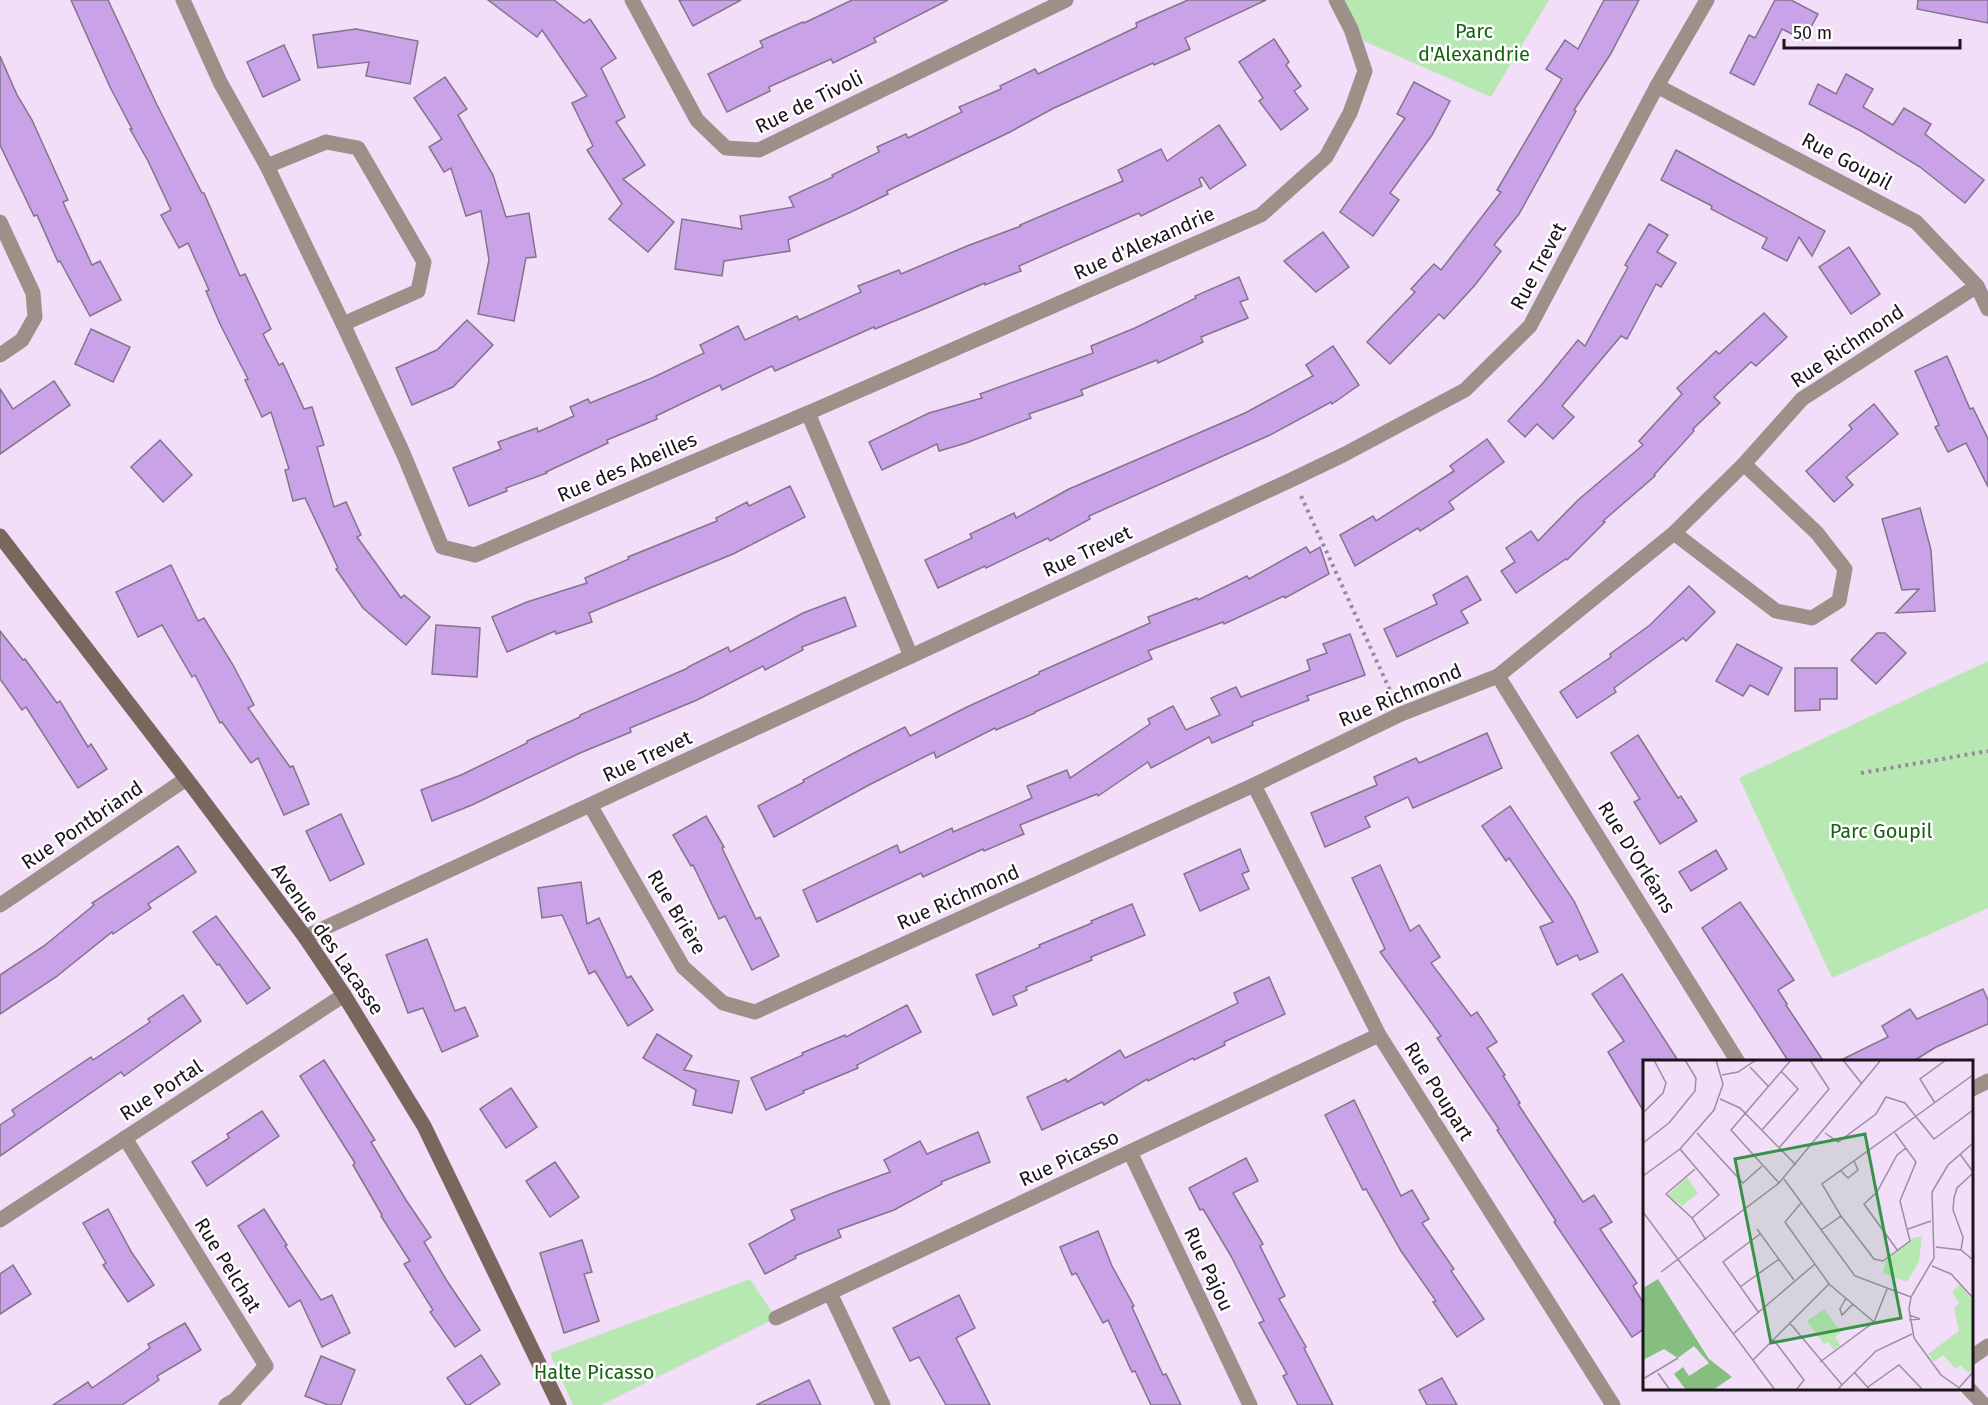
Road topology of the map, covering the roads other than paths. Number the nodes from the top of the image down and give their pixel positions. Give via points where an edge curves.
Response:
1 (183, 0) edge
2 (632, 0) edge
3 (1066, 0) edge
4 (1336, 0) edge
5 (1707, 0) edge
6 (1657, 86) junction
7 (267, 166) junction
8 (0, 222) edge
9 (1977, 286) junction
10 (1988, 309) edge
11 (343, 324) junction
12 (0, 355) edge
13 (808, 413) junction
14 (1744, 464) junction
15 (1674, 533) junction
16 (0, 536) edge
17 (911, 656) junction
18 (1498, 676) junction
19 (186, 779) junction
20 (1254, 785) junction
21 (590, 805) junction
22 (0, 905) edge
23 (305, 937) junction
24 (344, 995) junction
25 (755, 1012) joint
26 (1379, 1035) junction
27 (1737, 1060) edge
28 (1988, 1081) edge
29 (1973, 1088) edge
30 (125, 1138) junction
31 (1130, 1152) junction
32 (0, 1220) edge
33 (830, 1293) junction
34 (776, 1318) dead end
35 (1988, 1346) edge
36 (1973, 1356) edge
37 (1969, 1390) edge
38 (226, 1405) edge
39 (559, 1405) edge
40 (883, 1405) edge
41 (1250, 1405) edge
42 (1613, 1405) edge
43 (1984, 1405) edge

1 - 7 street, Rue des Abeilles via 220,82
2 - 3 street, Rue de Tivoli via 697,120 726,148 759,150
4 - 13 street, Rue d'Alexandrie via 1365,71 1350,113 1326,157 1261,215
5 - 6 street, Rue Trevet
6 - 9 street, Rue Goupil via 1916,222
6 - 17 street, Rue Trevet via 1530,326 1465,390 1343,455
7 - 11 street, Rue des Abeilles
7 - 11 street via 326,142 358,148 424,262 418,291
8 - 12 street via 33,293 35,317 22,340
9 - 10 street, Rue Goupil
9 - 14 street, Rue Richmond via 1802,399
11 - 13 street, Rue des Abeilles via 442,547 475,555
13 - 17 street
14 - 15 street, Rue Richmond
14 - 15 street via 1817,533 1845,569 1839,601 1812,618 1776,611
15 - 18 street, Rue Richmond
16 - 19 street, Avenue des Lacasse
17 - 21 street, Rue Trevet
18 - 20 street, Rue Richmond via 1401,714
18 - 27 street, Rue D'Orléans
19 - 22 street, Rue Pontbriand
19 - 23 street, Avenue des Lacasse
20 - 25 street, Rue Richmond
20 - 26 street, Rue Poupart
21 - 23 street, Rue Trevet
21 - 25 street, Rue Brière via 683,967 723,1003
23 - 24 street, Avenue des Lacasse
24 - 30 street, Rue Portal
24 - 39 street, Avenue des Lacasse via 424,1126
26 - 31 street, Rue Picasso
26 - 42 street, Rue Poupart
28 - 29 street
30 - 32 street, Rue Portal
30 - 38 street, Rue Pelchat via 266,1366
31 - 33 street, Rue Picasso
31 - 41 street, Rue Pajou
33 - 34 street, Rue Picasso
33 - 40 street
35 - 36 street
37 - 43 street

